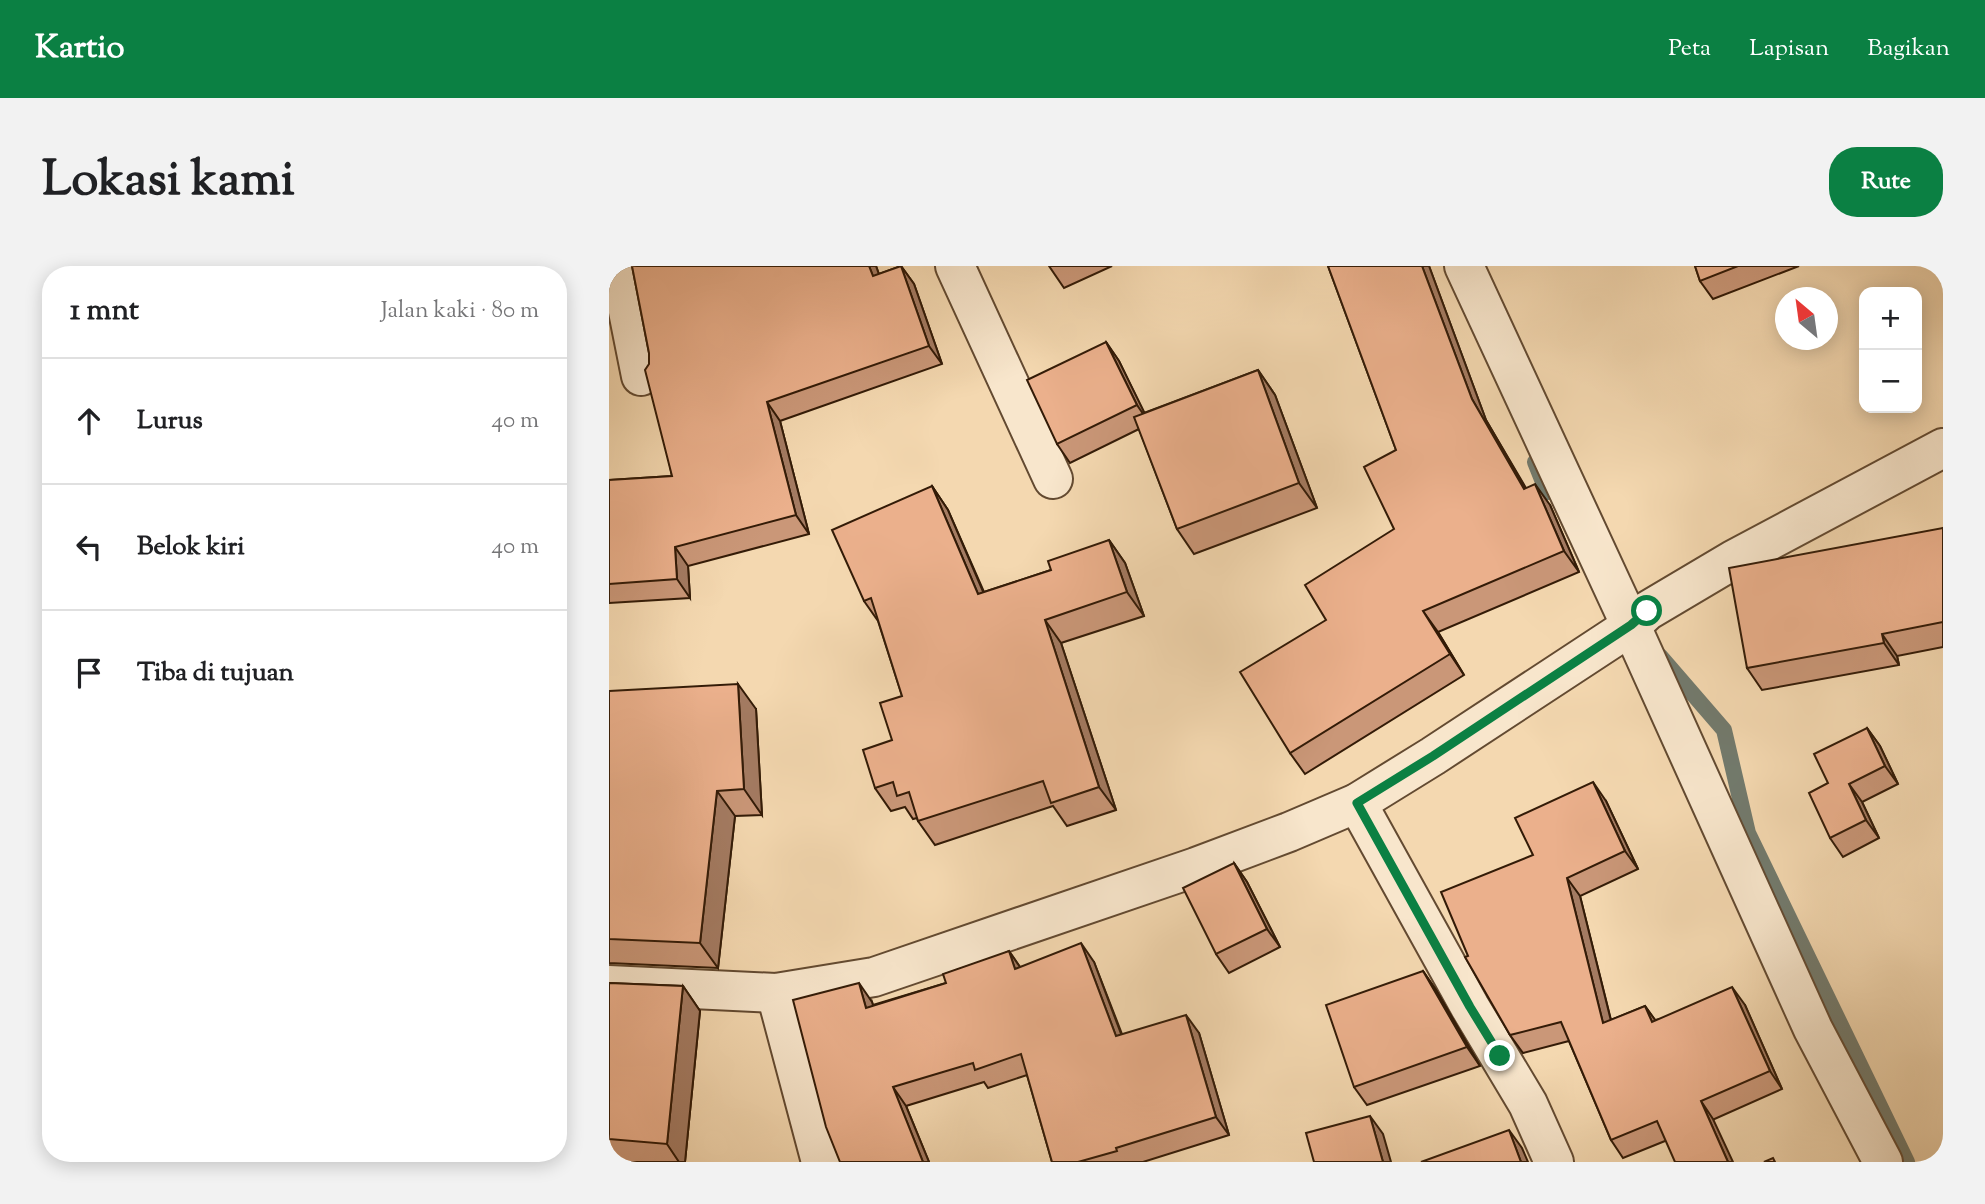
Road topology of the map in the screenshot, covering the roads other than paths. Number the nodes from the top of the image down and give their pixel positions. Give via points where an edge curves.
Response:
1 (619, 266) edge
2 (955, 266) edge
3 (1464, 266) edge
4 (641, 376) dead end
5 (1943, 448) edge
6 (1053, 479) dead end
7 (1639, 618) junction
8 (1357, 803) junction
9 (609, 985) edge
10 (776, 993) junction
11 (821, 1162) edge
12 (1554, 1162) edge
13 (1883, 1162) edge

1 - 4 street
2 - 6 street
3 - 7 street
5 - 7 street via 1733,560
7 - 8 street
7 - 13 street via 1813,1029
8 - 10 street via 1196,867 874,977
8 - 12 street via 1528,1104
9 - 10 street
10 - 11 street

